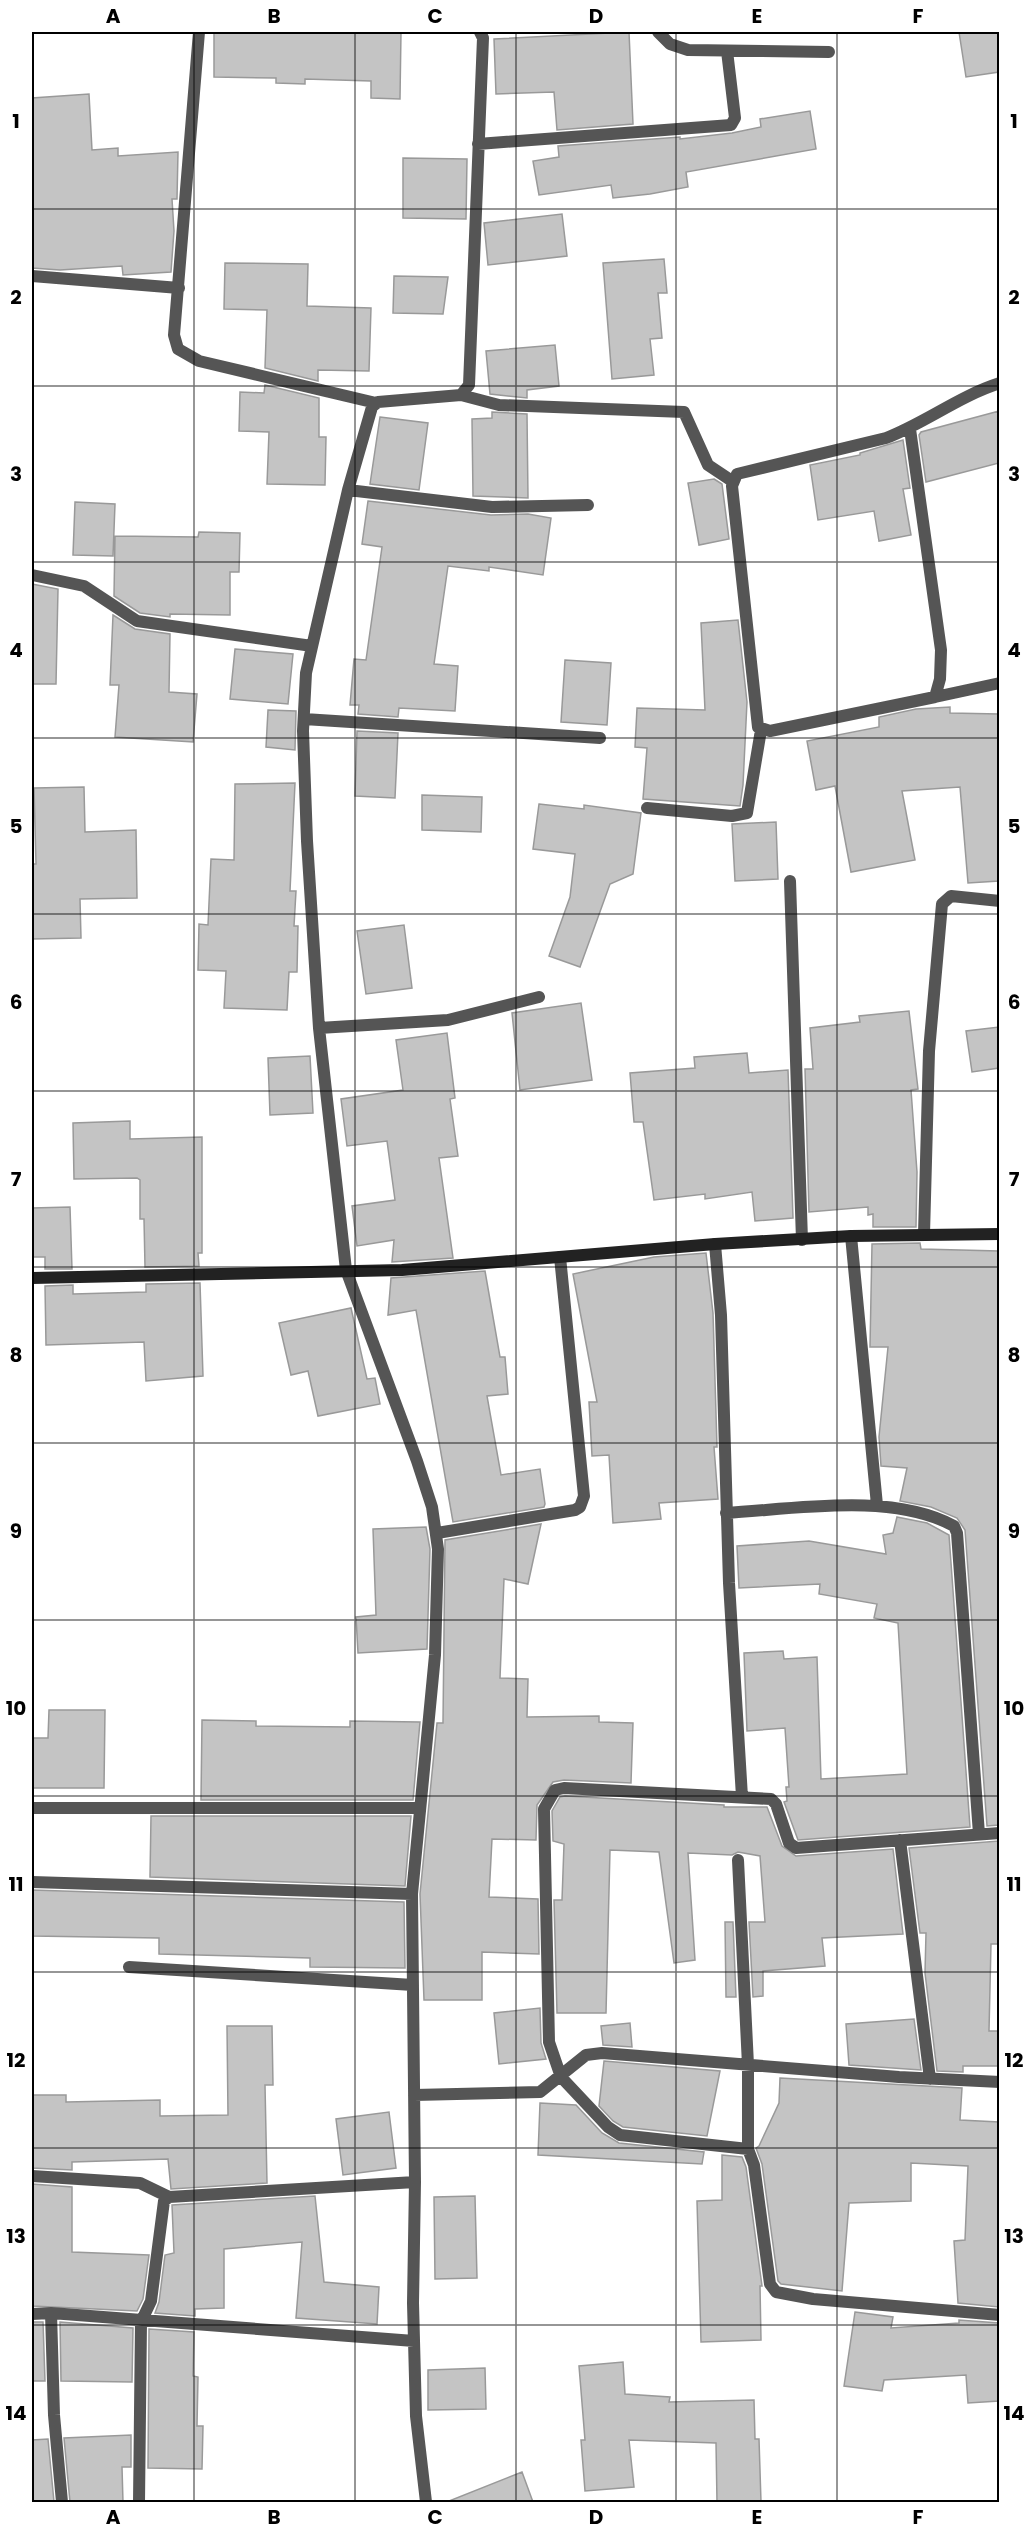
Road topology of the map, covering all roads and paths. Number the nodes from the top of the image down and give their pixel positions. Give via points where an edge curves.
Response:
1 (199, 32) edge
2 (480, 32) edge
3 (658, 32) edge
4 (727, 51) junction
5 (829, 52) dead end
6 (478, 144) junction
7 (32, 276) edge
8 (179, 288) junction
9 (999, 383) edge
10 (461, 395) junction
11 (375, 403) junction
12 (909, 429) junction
13 (732, 481) junction
14 (348, 489) junction
15 (588, 505) dead end
16 (32, 575) edge
17 (312, 646) junction
18 (999, 683) edge
19 (935, 697) junction
20 (304, 719) junction
21 (761, 730) junction
22 (600, 738) dead end
23 (647, 808) dead end
24 (790, 881) dead end
25 (999, 901) edge
26 (539, 997) dead end
27 (319, 1028) junction
28 (924, 1234) junction
29 (999, 1234) edge
30 (851, 1236) junction
31 (802, 1240) junction
32 (715, 1244) junction
33 (560, 1257) junction
34 (346, 1270) junction
35 (32, 1278) edge
36 (877, 1506) junction
37 (726, 1513) junction
38 (437, 1533) junction
39 (742, 1797) junction
40 (32, 1808) edge
41 (419, 1808) junction
42 (999, 1833) edge
43 (979, 1834) junction
44 (900, 1840) junction
45 (738, 1860) dead end
46 (32, 1882) edge
47 (412, 1894) junction
48 (129, 1967) dead end
49 (413, 1985) junction
50 (748, 2065) junction
51 (561, 2077) junction
52 (930, 2079) junction
53 (999, 2082) edge
54 (414, 2095) junction
55 (747, 2150) junction
56 (32, 2176) edge
57 (415, 2182) junction
58 (169, 2197) junction
59 (51, 2313) junction
60 (32, 2314) edge
61 (999, 2315) edge
62 (141, 2322) junction
63 (414, 2341) junction
64 (62, 2502) edge
65 (139, 2502) edge
66 (426, 2502) edge

1 - 8 street
2 - 6 street via 483,38
3 - 4 street via 676,47
4 - 5 street
4 - 6 street via 735,118 731,125
6 - 10 street via 469,386
7 - 8 street
8 - 11 street via 174,334 178,349 186,356
9 - 12 street
10 - 11 street
10 - 13 street via 499,405 684,412 708,465
11 - 14 street
12 - 13 street via 737,474
12 - 19 street via 941,650
13 - 21 street
14 - 15 street via 492,507
14 - 17 street
16 - 17 street via 84,586 137,621
17 - 20 street via 306,673
18 - 19 street
19 - 21 street
20 - 22 street
20 - 27 street
21 - 23 street via 747,813 732,816
24 - 31 street
25 - 28 street via 951,896 942,904 929,1051
26 - 27 street via 448,1020
27 - 34 street
28 - 29 street
28 - 30 street
30 - 31 street
30 - 36 street
31 - 32 street
32 - 33 street
32 - 37 street
33 - 34 street via 402,1270
33 - 38 street via 584,1496 580,1507
34 - 35 street
34 - 38 street via 417,1461
36 - 37 street
36 - 43 street via 903,1508 956,1528
37 - 39 street
38 - 41 street via 435,1655
39 - 44 street via 774,1801 793,1848
39 - 51 street via 564,1788 549,1797 544,1809 547,2022 553,2060
40 - 41 street
41 - 47 street
42 - 43 street
43 - 44 street
44 - 52 street
45 - 50 street
46 - 47 street
47 - 49 street
48 - 49 street
49 - 54 street
50 - 51 street via 602,2053 586,2055
50 - 52 street
50 - 55 street
51 - 54 street via 536,2092
51 - 55 street via 620,2135
52 - 53 street
54 - 57 street
55 - 61 street via 754,2165 774,2291 813,2299
56 - 58 street via 140,2183
57 - 58 street
57 - 63 street
58 - 62 street via 162,2204 151,2301
59 - 60 street
59 - 62 street
59 - 64 street
62 - 63 street
62 - 65 street
63 - 66 street via 416,2416

